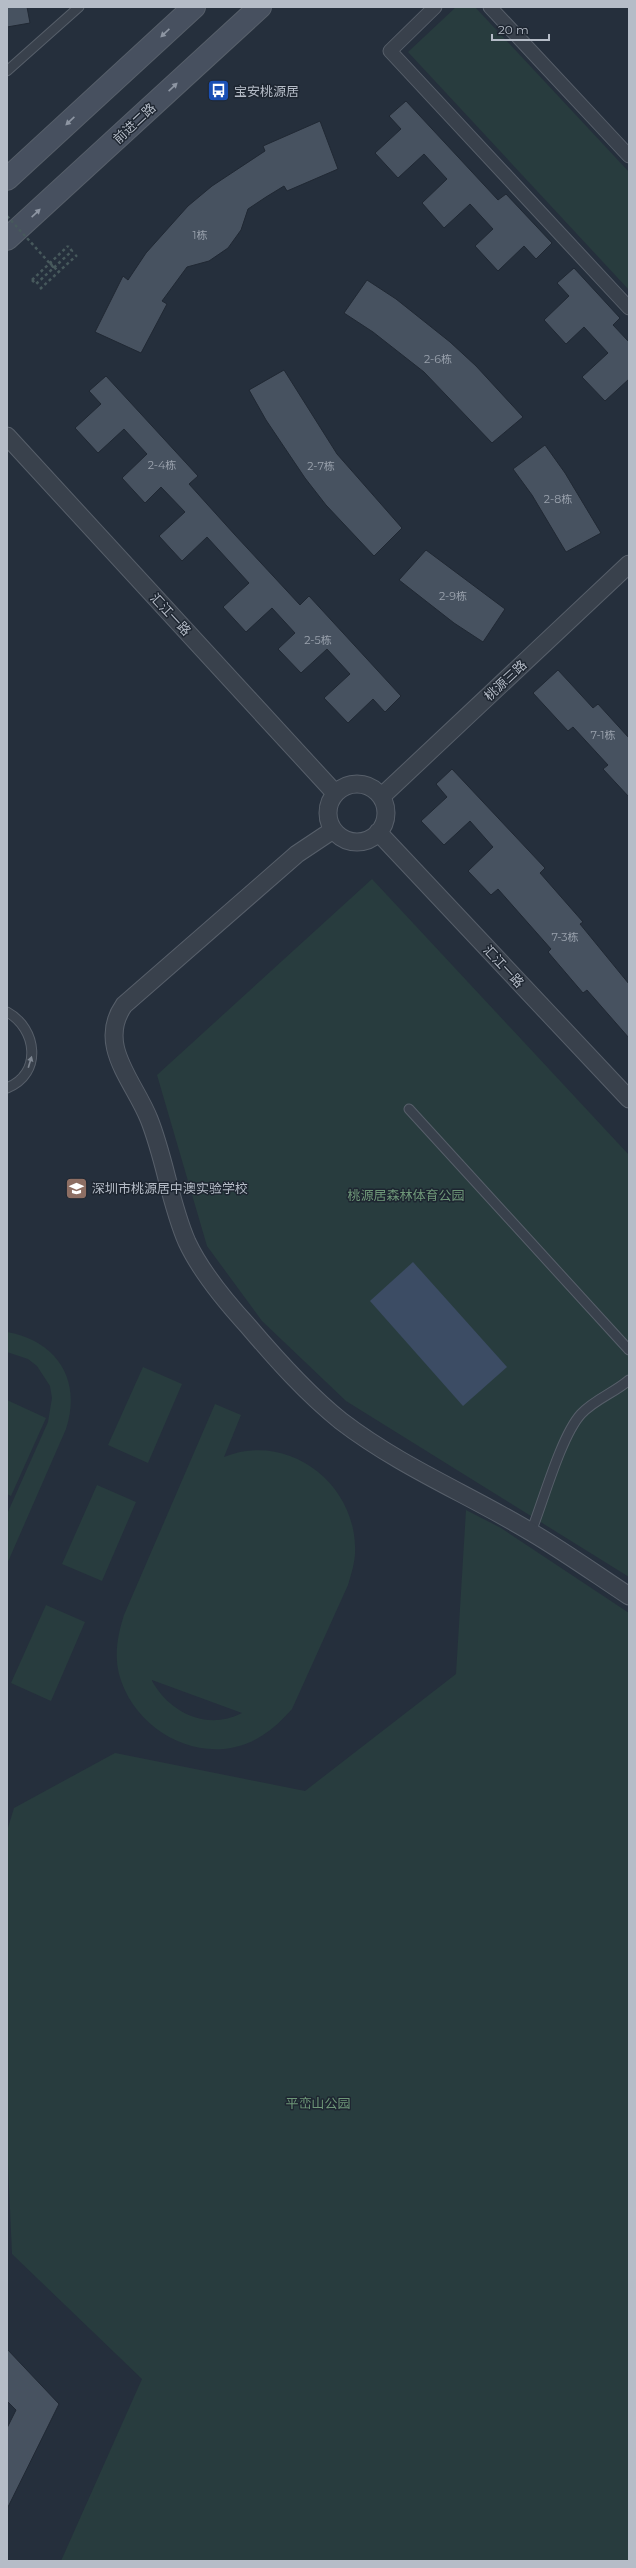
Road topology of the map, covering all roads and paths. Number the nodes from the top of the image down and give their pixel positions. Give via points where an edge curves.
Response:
1 (78, 7) edge
2 (194, 7) edge
3 (260, 7) edge
4 (490, 7) edge
5 (428, 9) edge
6 (7, 71) edge
7 (629, 156) edge
8 (7, 179) edge
9 (7, 216) edge
10 (7, 239) edge
11 (77, 256) dead end
12 (50, 263) junction
13 (54, 268) junction
14 (58, 272) junction
15 (40, 289) dead end
16 (629, 308) edge
17 (7, 436) edge
18 (629, 564) edge
19 (335, 792) junction
20 (381, 797) junction
21 (333, 830) junction
22 (378, 832) junction
23 (7, 1012) edge
24 (7, 1088) edge
25 (629, 1099) edge
26 (409, 1109) dead end
27 (629, 1350) edge
28 (629, 1380) edge
29 (531, 1532) junction
30 (629, 1596) edge

1 - 6 lane
2 -> 8 main road
10 -> 3 main road, 前进二路
4 - 7 street
5 - 16 street via 390,51
9 - 13 path, bridge
11 - 14 path
12 - 13 path, bridge via 32,280 36,284
12 - 13 path, bridge via 68,246 72,251
12 - 14 path
14 - 15 path
17 - 19 street, 汇江一路
18 - 20 street, 桃源三路
19 - 20 street via 350,784 359,784 368,786
19 - 21 street via 328,807 329,822
20 - 22 street via 386,815
21 - 22 street via 346,840 355,842 372,838
21 - 29 street via 297,854 124,1005 115,1018 115,1052 140,1097 159,1145 188,1243 223,1297 280,1364 341,1420 412,1469
22 - 25 street, 汇江一路
24 -> 23 lane via 26,1072 32,1049 26,1027
26 - 27 lane
28 - 29 lane via 586,1410 568,1433
29 - 30 street

